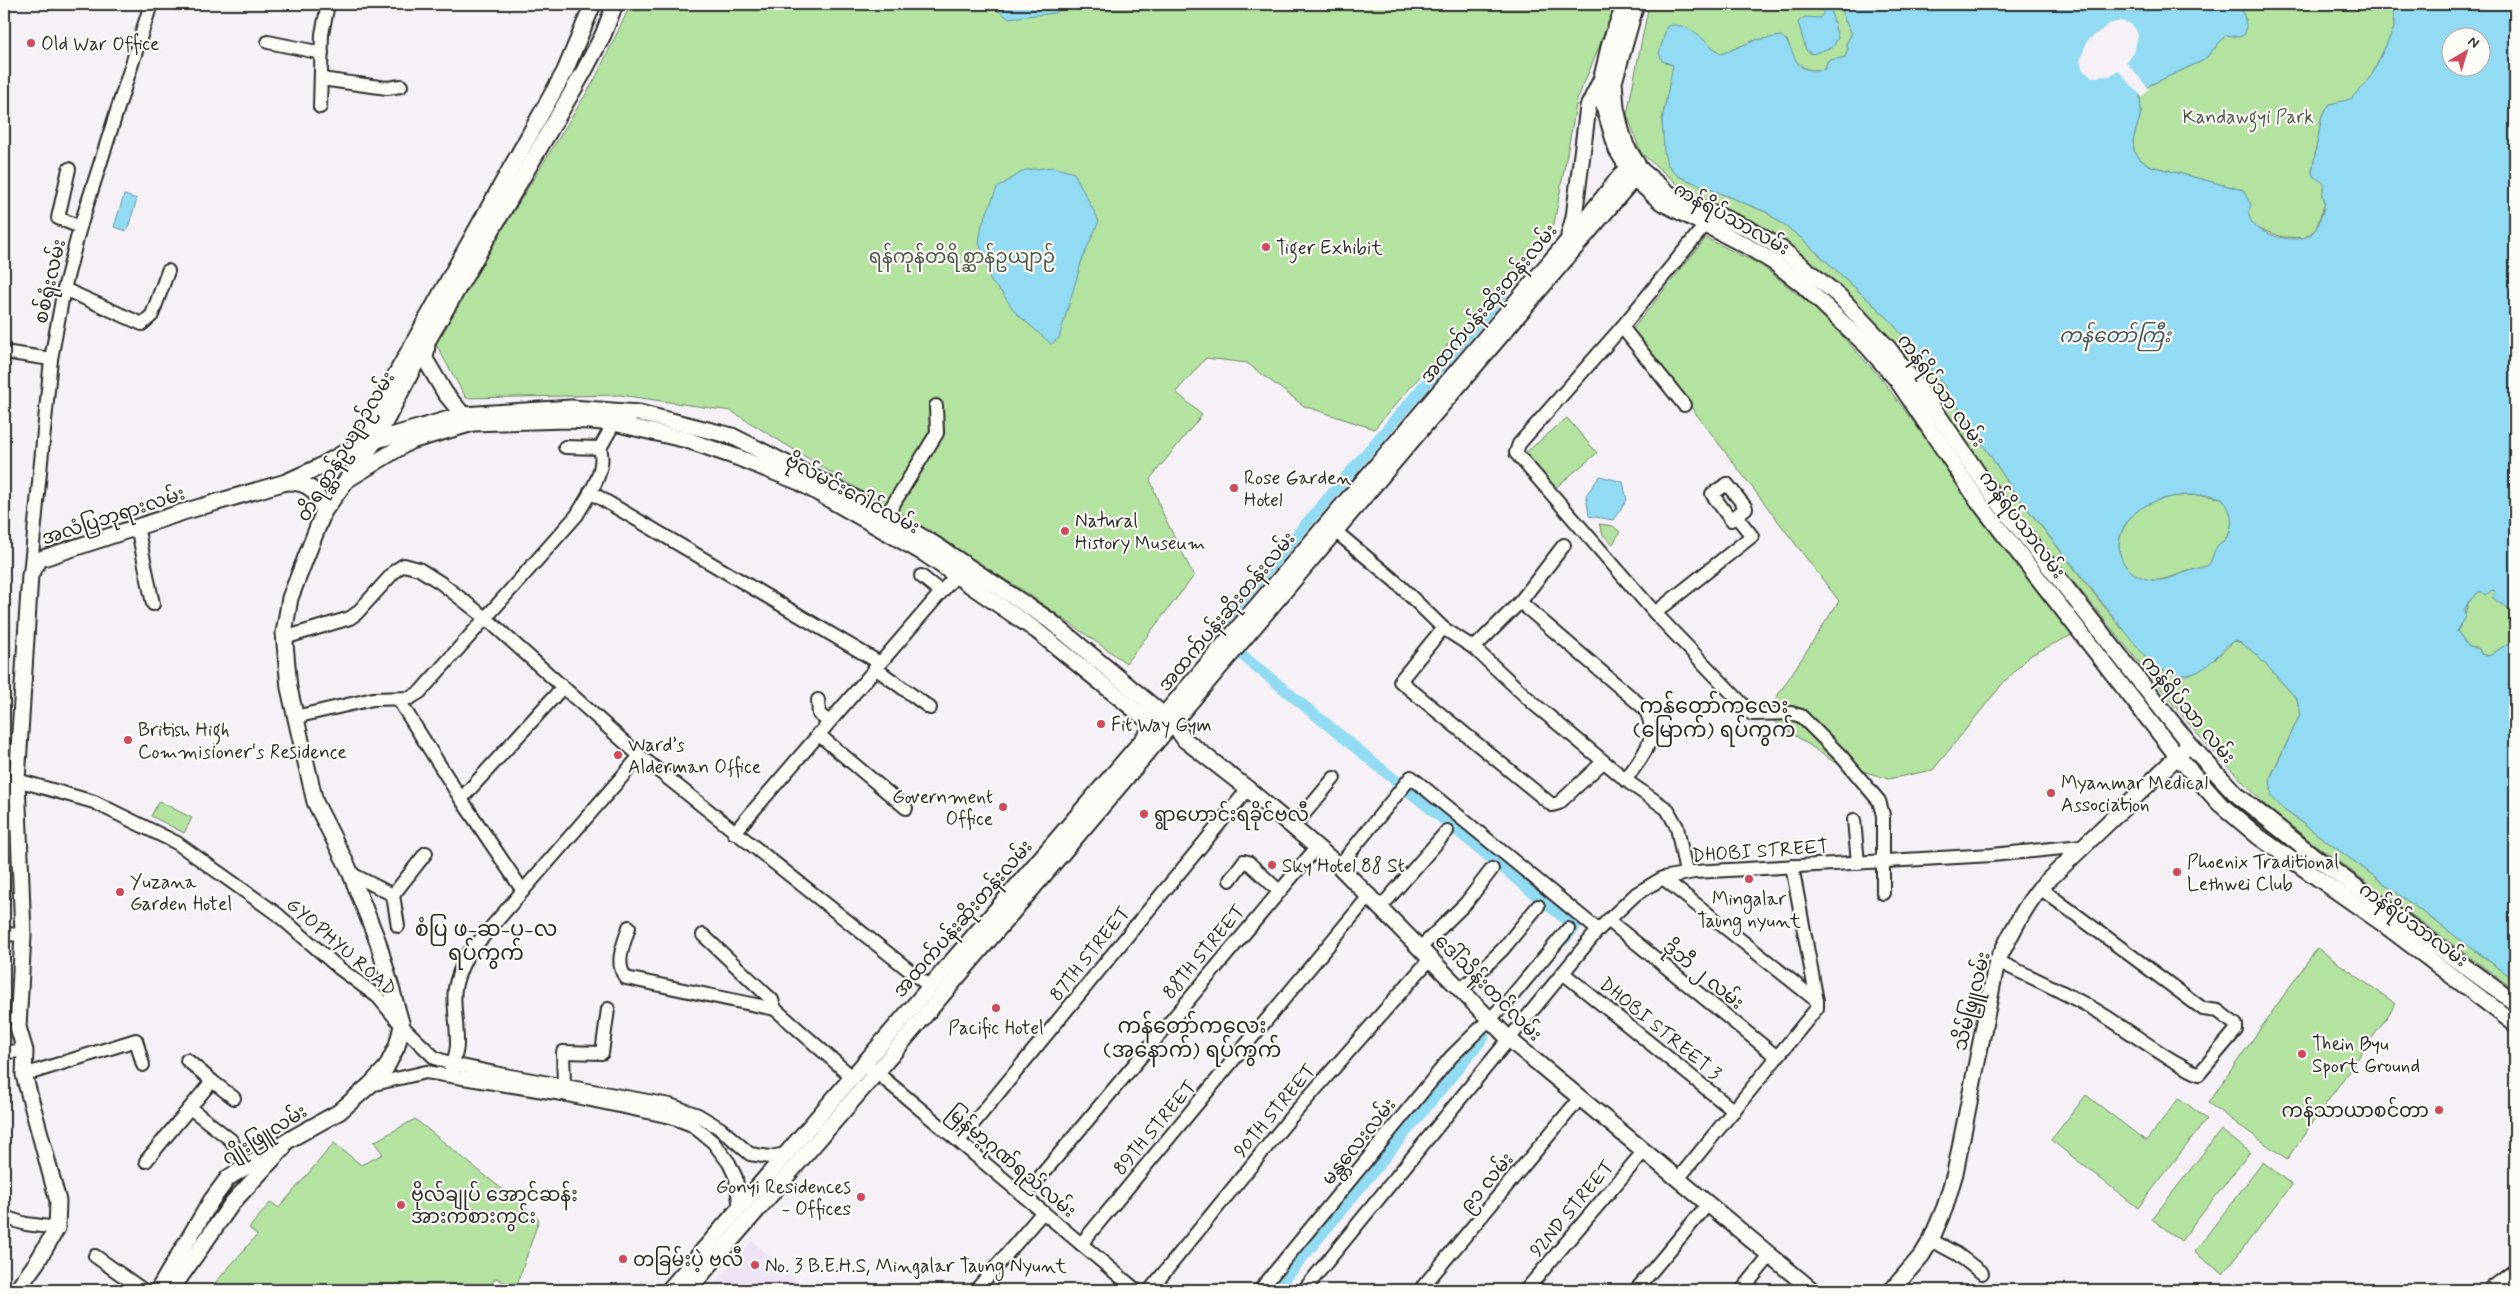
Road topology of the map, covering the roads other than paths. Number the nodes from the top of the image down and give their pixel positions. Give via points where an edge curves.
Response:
1 (151, 4) edge
2 (328, 4) edge
3 (593, 4) edge
4 (616, 4) edge
5 (1625, 4) edge
6 (1636, 4) edge
7 (268, 42) dead end
8 (1616, 44) junction
9 (322, 53) junction
10 (1602, 77) junction
11 (321, 79) junction
12 (402, 86) dead end
13 (320, 107) dead end
14 (69, 169) dead end
15 (1634, 169) junction
16 (1706, 224) junction
17 (80, 227) junction
18 (1567, 241) junction
19 (168, 271) dead end
20 (1540, 282) junction
21 (64, 289) junction
22 (1622, 327) junction
23 (428, 340) junction
24 (4, 352) edge
25 (51, 359) junction
26 (1684, 405) dead end
27 (936, 406) dead end
28 (606, 410) junction
29 (462, 415) junction
30 (614, 423) junction
31 (412, 440) junction
32 (375, 441) junction
33 (565, 447) dead end
34 (600, 448) junction
35 (359, 451) junction
36 (346, 480) junction
37 (286, 482) junction
38 (590, 492) junction
39 (324, 511) junction
40 (886, 516) junction
41 (1736, 516) dead end
42 (137, 526) junction
43 (1331, 527) junction
44 (1564, 545) dead end
45 (953, 567) junction
46 (30, 576) junction
47 (921, 576) dead end
48 (941, 592) junction
49 (1520, 602) junction
50 (153, 604) dead end
51 (1655, 613) junction
52 (487, 619) junction
53 (1443, 628) junction
54 (284, 638) junction
55 (1474, 648) junction
56 (877, 666) junction
57 (562, 688) junction
58 (398, 699) junction
59 (818, 700) dead end
60 (930, 708) dead end
61 (295, 717) junction
62 (828, 722) junction
63 (1163, 724) junction
64 (818, 734) junction
65 (2190, 745) junction
66 (640, 756) junction
67 (2177, 756) junction
68 (1603, 762) junction
69 (1334, 778) dead end
70 (17, 780) junction
71 (1626, 780) junction
72 (1248, 789) junction
73 (461, 799) junction
74 (906, 808) dead end
75 (1854, 820) dead end
76 (1294, 826) junction
77 (1447, 831) dead end
78 (734, 833) junction
79 (2082, 846) junction
80 (1317, 847) junction
81 (426, 853) dead end
82 (1881, 862) junction
83 (1858, 863) junction
84 (1339, 866) junction
85 (1792, 866) junction
86 (1492, 869) dead end
87 (350, 873) junction
88 (1686, 873) junction
89 (1663, 878) junction
90 (1230, 880) dead end
91 (2040, 888) junction
92 (1278, 890) junction
93 (523, 891) junction
94 (1883, 894) dead end
95 (393, 895) junction
96 (1370, 895) junction
97 (1381, 906) junction
98 (1538, 906) dead end
99 (1608, 920) junction
100 (398, 926) dead end
101 (629, 927) dead end
102 (988, 929) junction
103 (1568, 929) dead end
104 (1598, 930) junction
105 (4, 934) edge
106 (23, 935) junction
107 (703, 935) dead end
108 (1425, 953) junction
109 (1997, 961) junction
110 (1563, 973) junction
111 (929, 986) junction
112 (1461, 990) junction
113 (2515, 1003) edge
114 (1817, 1004) junction
115 (608, 1009) dead end
116 (775, 1009) junction
117 (1489, 1020) junction
118 (2515, 1024) edge
119 (402, 1026) junction
120 (1510, 1040) junction
121 (24, 1051) junction
122 (4, 1052) edge
123 (1777, 1057) junction
124 (187, 1060) dead end
125 (864, 1062) junction
126 (143, 1065) dead end
127 (451, 1070) junction
128 (877, 1072) junction
129 (24, 1075) junction
130 (851, 1076) junction
131 (212, 1081) junction
132 (564, 1084) junction
133 (370, 1086) junction
134 (234, 1098) dead end
135 (1580, 1098) junction
136 (190, 1108) junction
137 (1734, 1111) junction
138 (294, 1136) junction
139 (959, 1142) junction
140 (1644, 1150) junction
141 (786, 1154) junction
142 (146, 1161) dead end
143 (245, 1166) junction
144 (1678, 1180) junction
145 (1024, 1196) junction
146 (1708, 1204) junction
147 (740, 1209) junction
148 (1043, 1212) junction
149 (4, 1217) edge
150 (57, 1228) junction
151 (1931, 1240) junction
152 (1081, 1244) junction
153 (95, 1256) dead end
154 (1770, 1256) junction
155 (2515, 1270) edge
156 (1982, 1273) dead end
157 (17, 1290) edge
158 (143, 1290) edge
159 (158, 1290) edge
160 (171, 1290) edge
161 (669, 1290) edge
162 (688, 1290) edge
163 (976, 1290) edge
164 (1136, 1290) edge
165 (1150, 1290) edge
166 (1260, 1290) edge
167 (1304, 1290) edge
168 (1420, 1290) edge
169 (1526, 1290) edge
170 (1636, 1290) edge
171 (1742, 1290) edge
172 (1812, 1290) edge
173 (1892, 1290) edge
174 (2489, 1290) edge

1 - 17 street, စစ်ရုံးလမ်း
2 - 9 street
3 - 35 main road, တိရစ္ဆာန်ဥယျာဉ်လမ်း via 564,71
4 - 23 main road, တိရစ္ဆာန်ဥယျာဉ်လမ်း via 583,73
5 - 8 main road, ကန်ရိပ်သာလမ်း
6 - 8 main road, ကန်ရိပ်သာ လမ်း
7 - 9 street
8 - 10 main road, ကန်ရိပ်သာလမ်း
8 - 15 main road, ကန်ရိပ်သာ လမ်း via 1616,108
9 - 11 street
10 - 15 main road, ကန်ရိပ်သာလမ်း via 1608,127
10 - 18 main road via 1588,107 1574,217
11 - 12 street via 387,88
11 - 13 street
14 - 17 street via 58,218
15 - 16 main road, ကန်ရိပ်သာလမ်း via 1661,202
15 - 18 main road, အထက်ပန်းဆိုးတန်းလမ်း
15 - 20 main road, အထက်ပန်းဆိုးတန်းလမ်း
15 - 65 main road, ကန်ရိပ်သာ လမ်း via 1668,193 1751,230 1779,247 1866,322 1934,408 1992,494
16 - 22 street
16 - 67 main road, ကန်ရိပ်သာလမ်း via 1775,263 1868,346 1897,380 1981,505
17 - 21 street, စစ်ရုံးလမ်း
18 - 20 main road, အထက်ပန်းဆိုးတန်းလမ်း
19 - 21 street via 152,315 142,324
20 - 43 main road, အထက်ပန်းဆိုးတန်းလမ်း
21 - 25 street, စစ်ရုံးလမ်း
22 - 26 street
22 - 51 street via 1519,444 1516,453
23 - 29 main road via 425,359
23 - 32 main road, တိရစ္ဆာန်ဥယျာဉ်လမ်း
24 - 25 street
25 - 46 street, စစ်ရုံးလမ်း
27 - 40 street via 937,433
28 - 29 main road via 571,408
28 - 30 main road
28 - 40 main road via 639,414 732,436 806,471
29 - 32 main road
30 - 31 main road, ဗိုလ်မင်းဂေါင်လမ်း via 566,420 472,424
30 - 34 street
30 - 45 main road, ဗိုလ်မင်းဂေါင်လမ်း via 687,440 799,482
31 - 35 main road, ဗိုလ်မင်းဂေါင်လမ်း
31 - 36 main road
32 - 35 main road, တိရစ္ဆာန်ဥယျာဉ်လမ်း
33 - 34 street
34 - 38 street via 603,458
35 - 36 main road, တိရစ္ဆာန်ဥယျာဉ်လမ်း
35 - 37 main road, ဗိုလ်မင်းဂေါင်လမ်း
36 - 39 main road, တိရစ္ဆာန်ဥယျာဉ်လမ်း
37 - 39 main road via 300,482 310,488 319,496
37 - 42 main road, အလံပြဘုရားလမ်း
38 - 52 street via 577,515
38 - 56 street
39 - 54 main road, တိရစ္ဆာန်ဥယျာဉ်လမ်း via 290,598
40 - 45 main road
41 - 51 street via 1752,536
42 - 46 main road, အလံပြဘုရားလမ်း via 40,559
42 - 50 street
43 - 53 street via 1395,581
43 - 63 main road, အထက်ပန်းဆိုးတန်းလမ်း
44 - 49 street
45 - 48 street
45 - 63 main road, ဗိုလ်မင်းဂေါင်လမ်း
45 - 63 main road via 1049,620 1117,676
46 - 70 main road
47 - 48 street
48 - 56 street
49 - 55 street
49 - 71 street via 1645,709 1652,727 1650,740
51 - 82 street via 1752,714 1791,713 1801,716 1842,757 1879,801 1883,822
52 - 54 street via 441,583 419,569 404,566 396,570 350,618
52 - 57 street
52 - 58 street via 420,692 410,698
53 - 55 street
53 - 68 street via 1400,681 1407,687 1552,804 1559,804
54 - 61 main road, တိရစ္ဆာန်ဥယျာဉ်လမ်း
55 - 68 street
56 - 60 street
56 - 62 street
57 - 66 street
57 - 73 street
58 - 61 street via 373,699
58 - 73 street
59 - 62 street via 819,714
61 - 87 main road, တိရစ္ဆာန်ဥယျာဉ်လမ်း via 315,802
62 - 64 street
63 - 72 main road, ဒေါ်သိန်းတင်လမ်း
63 - 102 main road, အထက်ပန်းဆိုးတန်းလမ်း
64 - 74 street
64 - 78 street
65 - 67 main road, သိမ်ဖြူလမ်း
65 - 113 main road, ကန်ရိပ်သာ လမ်း via 2236,794 2268,821
66 - 78 street
66 - 93 street
67 - 79 main road, သိမ်ဖြူလမ်း
67 - 118 main road, ကန်ရိပ်သာလမ်း via 2219,803 2258,837 2410,943
68 - 71 street
69 - 76 street
70 - 106 main road
70 - 119 street, GYOPHYU ROAD via 94,802 177,843 277,914 378,997
71 - 88 street via 1667,809 1677,827
72 - 76 main road, ဒေါ်သိန်းတင်လမ်း
72 - 139 street, 87TH STREET
73 - 93 street
75 - 83 street
76 - 80 main road, ဒေါ်သိန်းတင်လမ်း
77 - 97 street
78 - 111 street
79 - 82 street, DHOBI STREET
79 - 91 main road, သိမ်ဖြူလမ်း
80 - 84 main road, ဒေါ်သိန်းတင်လမ်း
80 - 92 street, 88TH STREET
81 - 95 street
82 - 83 street, DHOBI STREET
82 - 94 street
83 - 85 street, DHOBI STREET
84 - 96 main road, ဒေါ်သိန်းတင်လမ်း
84 - 104 street via 1411,777
85 - 88 street, DHOBI STREET
85 - 114 street
86 - 108 street, 90TH STREET
87 - 95 street
87 - 119 main road, တိရစ္ဆာန်ဥယျာဉ်လမ်း via 378,942
88 - 89 street, DHOBI STREET
89 - 99 street, DHOBI STREET via 1636,894
89 - 114 street
90 - 92 street via 1244,861
91 - 109 main road, သိမ်ဖြူလမ်း
91 - 109 street via 2203,1009 2218,1011 2236,1025 2236,1030 2199,1074 2180,1066 2098,1012
92 - 145 street, 88TH STREET
93 - 127 street via 468,954 457,975 453,992 457,1044
95 - 100 street
96 - 97 main road, ဒေါ်သိန်းတင်လမ်း
96 - 152 street, 89TH STREET
97 - 108 main road, ဒေါ်သိန်းတင်လမ်း
98 - 112 street via 1503,950
99 - 104 street, DHOBI STREET
99 - 123 street, ဒိုဘီ ၂ လမ်း
101 - 116 street via 620,957 621,972 626,978
102 - 111 main road, အထက်ပန်းဆိုးတန်းလမ်း
102 - 128 main road, အထက်ပန်းဆိုးတန်းလမ်း
103 - 117 street, မန္တလေးလမ်း
104 - 110 street, DHOBI STREET
105 - 106 street
106 - 121 main road via 18,1027
107 - 116 street via 772,1000
108 - 112 main road, ဒေါ်သိန်းတင်လမ်း
108 - 165 street, 90TH STREET
109 - 151 main road, သိမ်ဖြူလမ်း via 1955,1173
110 - 120 street, DHOBI STREET
110 - 137 street, DHOBI STREET 3
111 - 125 main road, အထက်ပန်းဆိုးတန်းလမ်း
112 - 117 main road, ဒေါ်သိန်းတင်လမ်း
114 - 123 street
115 - 132 street via 602,1053 564,1052
116 - 130 street
117 - 120 main road, ဒေါ်သိန်းတင်လမ်း
117 - 166 street, မန္တလေးလမ်း via 1451,1058
119 - 127 street, GYOPHYU ROAD
119 - 133 main road, ဂျိုးဖြူလမ်း via 386,1068
120 - 135 main road, ဒေါ်သိန်းတင်လမ်း
120 - 167 street
121 - 122 street
121 - 129 main road
123 - 137 street
124 - 131 street
125 - 128 street, မြန်မာ့ဂုဏ်ရည်လမ်း
125 - 130 main road, အထက်ပန်းဆိုးတန်းလမ်း
126 - 129 street via 136,1040
127 - 132 street, GYOPHYU ROAD
127 - 133 street, GYOPHYU ROAD via 426,1072
127 - 147 street, GYOPHYU ROAD via 671,1117 692,1125 713,1142 729,1163 736,1178
128 - 139 street, မြန်မာ့ဂုဏ်ရည်လမ်း
128 - 162 main road, အထက်ပန်းဆိုးတန်းလမ်း
129 - 150 main road via 58,1200
130 - 141 main road, အထက်ပန်းဆိုးတန်းလမ်း
131 - 134 street
131 - 136 street
132 - 141 street, GYOPHYU ROAD via 670,1105 698,1115 750,1154 770,1158
133 - 138 main road, ဂျိုးဖြူလမ်း via 339,1112
135 - 140 main road, ဒေါ်သိန်းတင်လမ်း
135 - 168 street, ၉၁ လမ်း
136 - 142 street
136 - 143 street via 231,1140
137 - 144 street
138 - 143 main road, ဂျိုးဖြူလမ်း
138 - 160 main road via 233,1202
139 - 145 street, မြန်မာ့ဂုဏ်ရည်လမ်း
140 - 144 main road, ဒေါ်သိန်းတင်လမ်း
140 - 169 street, 92ND STREET
141 - 147 main road, အထက်ပန်းဆိုးတန်းလမ်း
143 - 159 main road, ဂျိုးဖြူလမ်း via 228,1178 211,1201
144 - 146 main road, ဒေါ်သိန်းတင်လမ်း
145 - 148 street, မြန်မာ့ဂုဏ်ရည်လမ်း
146 - 154 main road, ဒေါ်သိန်းတင်လမ်း
146 - 170 street
147 - 161 main road, အထက်ပန်းဆိုးတန်းလမ်း
148 - 152 street, မြန်မာ့ဂုဏ်ရည်လမ်း
148 - 163 street
149 - 150 street
150 - 157 main road
151 - 156 street
151 - 173 main road, သိမ်ဖြူလမ်း
152 - 164 street, မြန်မာ့ဂုဏ်ရည်လမ်း
153 - 158 street
154 - 171 street
154 - 172 main road, ဒေါ်သိန်းတင်လမ်း
155 - 174 street

